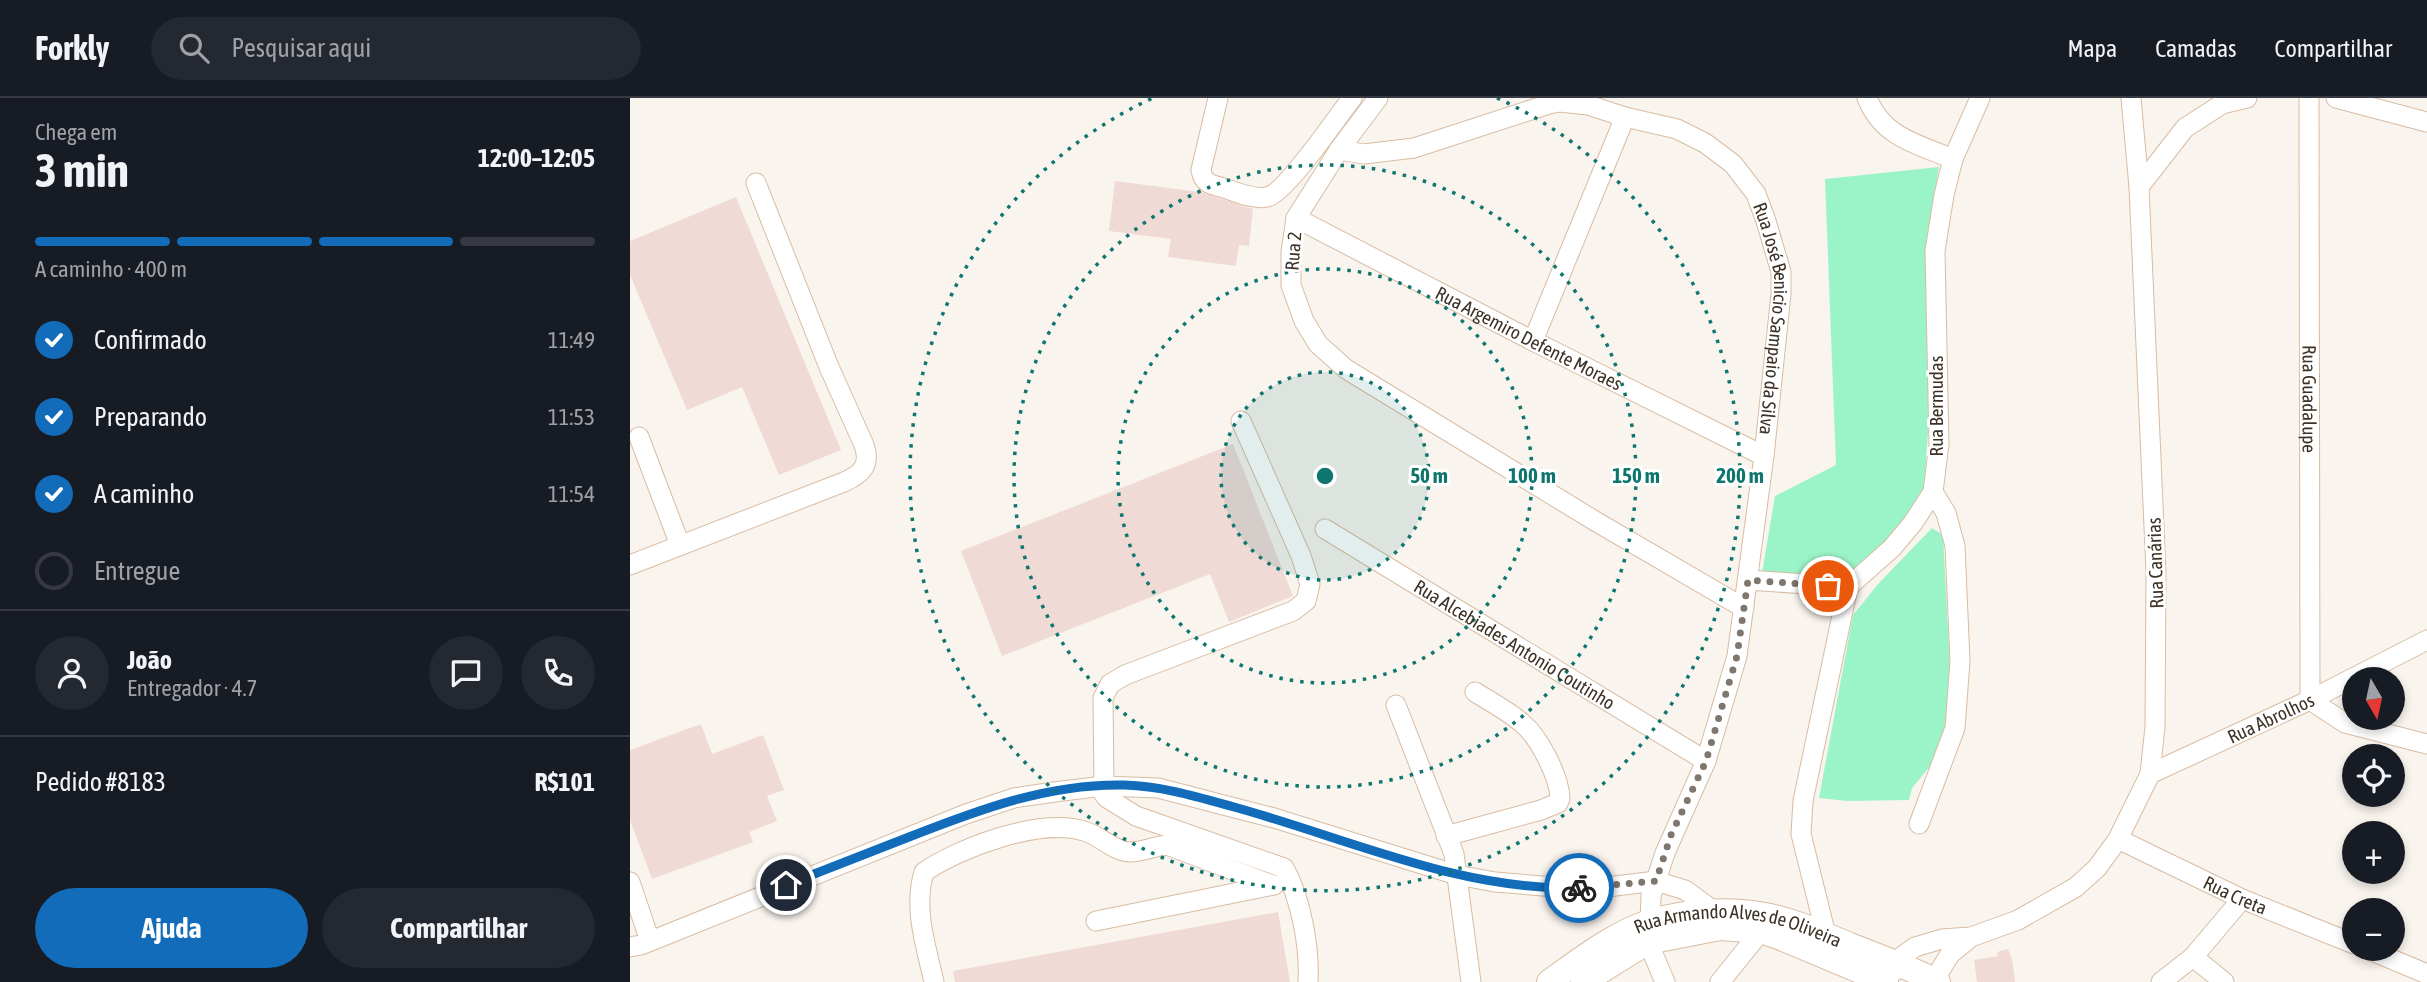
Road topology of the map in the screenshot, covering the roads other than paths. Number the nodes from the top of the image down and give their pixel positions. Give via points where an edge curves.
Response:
1 (1217, 98) edge
2 (1352, 98) edge
3 (1378, 98) edge
4 (1867, 98) edge
5 (1980, 98) edge
6 (2131, 98) edge
7 (2247, 98) edge
8 (2309, 98) edge
9 (2336, 98) edge
10 (1625, 117) junction
11 (2427, 122) edge
12 (1339, 150) junction
13 (1953, 159) junction
14 (756, 184) dead end
15 (2139, 187) junction
16 (1296, 218) junction
17 (1533, 341) junction
18 (1241, 421) dead end
19 (639, 437) dead end
20 (1764, 456) junction
21 (1933, 492) junction
22 (1325, 529) dead end
23 (680, 545) junction
24 (630, 565) edge
25 (1748, 580) junction
26 (1848, 587) junction
27 (1744, 608) junction
28 (2427, 640) edge
29 (1475, 692) dead end
30 (2310, 700) junction
31 (1396, 705) dead end
32 (2427, 744) edge
33 (1706, 761) junction
34 (2150, 774) junction
35 (1101, 786) junction
36 (1919, 824) dead end
37 (1446, 836) junction
38 (2118, 839) junction
39 (1457, 875) junction
40 (1292, 881) junction
41 (1656, 881) junction
42 (630, 882) edge
43 (1272, 886) junction
44 (2242, 899) junction
45 (1715, 912) junction
46 (1096, 921) dead end
47 (1761, 931) junction
48 (1649, 932) junction
49 (1826, 935) junction
50 (1970, 937) junction
51 (2342, 939) edge
52 (638, 947) edge
53 (2193, 957) junction
54 (2396, 961) edge
55 (2427, 974) edge
56 (1890, 975) edge
57 (1936, 981) edge
58 (934, 982) edge
59 (1308, 982) edge
60 (1471, 982) edge
61 (1549, 982) edge
62 (1583, 982) edge
63 (1665, 982) edge
64 (1720, 982) edge
65 (2161, 982) edge
66 (2224, 982) edge

1 - 2 street via 1202,177 1210,185 1260,198 1275,194 1288,180
3 - 12 street, Rua 2
4 - 13 street via 1887,129
5 - 13 street, Rua Bermudas
6 - 15 street, Rua Canárias
7 - 15 street via 2222,104 2185,128
8 - 30 street, Rua Guadalupe
9 - 11 street
10 - 12 street, Rua José Benicio Sampaio da Silva via 1560,102 1414,148 1364,154
10 - 17 street
10 - 20 street, Rua José Benicio Sampaio da Silva via 1678,129 1705,143 1733,164 1756,194 1781,272
12 - 16 street, Rua 2
13 - 21 street, Rua Bermudas via 1935,251 1939,444
14 - 23 street via 867,461 854,478
15 - 34 street, Rua Canárias via 2156,572 2155,727
16 - 17 street, Rua Argemiro Defente Moraes
16 - 27 street, Rua 2 via 1292,285 1304,321 1318,344 1346,369
17 - 20 street, Rua Argemiro Defente Moraes
18 - 35 street via 1301,556 1309,593 1293,611 1110,684 1103,698
19 - 23 street
20 - 25 street, Rua José Benicio Sampaio da Silva
21 - 26 street, Rua Bermudas via 1892,548
21 - 36 street via 1946,513 1955,546 1958,703 1955,728
22 - 33 street, Rua Alcebiades Antonio Coutinho
23 - 24 street
25 - 26 street
25 - 27 street, Rua José Benicio Sampaio da Silva
26 - 49 street via 1803,801 1801,834
27 - 33 street, Rua José Benicio Sampaio da Silva via 1737,656
28 - 30 street, Rua Abrolhos
29 - 37 street via 1524,724 1550,763 1560,794 1558,803 1541,810
30 - 32 street via 2345,723
30 - 34 street, Rua Abrolhos
31 - 37 street
33 - 41 street, Rua José Benicio Sampaio da Silva via 1671,835
34 - 38 street, Rua Canárias
35 - 39 street via 1158,788 1192,796
35 - 40 street via 1107,798 1127,811 1269,861 1284,868
35 - 52 street via 1014,798 966,814
37 - 39 street
38 - 44 street, Rua Creta
38 - 50 street, Rua Canárias via 2076,887 2018,920
39 - 41 street via 1567,888
39 - 60 street
40 - 43 street
40 - 59 street via 1302,920
41 - 45 street via 1685,890
41 - 48 street, Rua José Benicio Sampaio da Silva via 1649,906
42 - 52 street
43 - 46 street
43 - 58 street via 1167,845 1130,852 1086,832 1034,828 978,845 924,872 920,884 922,927
44 - 51 street, Rua Creta
44 - 53 street
45 - 48 main road, Rua Armando Alves de Oliveira via 1692,913
45 - 49 main road, Rua Armando Alves de Oliveira via 1766,915
47 - 48 main road, Rua Armando Alves de Oliveira
47 - 56 main road, Rua Armando Alves de Oliveira
47 - 64 street
48 - 61 main road, Rua Armando Alves de Oliveira via 1606,943
48 - 62 main road, Rua Armando Alves de Oliveira
48 - 63 street
49 - 56 main road, Rua Armando Alves de Oliveira
50 - 56 street, Rua Canárias via 1915,947
50 - 57 street, Rua Canárias via 1950,954
53 - 65 street
53 - 66 street
54 - 55 street
56 - 57 main road, Rua Armando Alves de Oliveira

